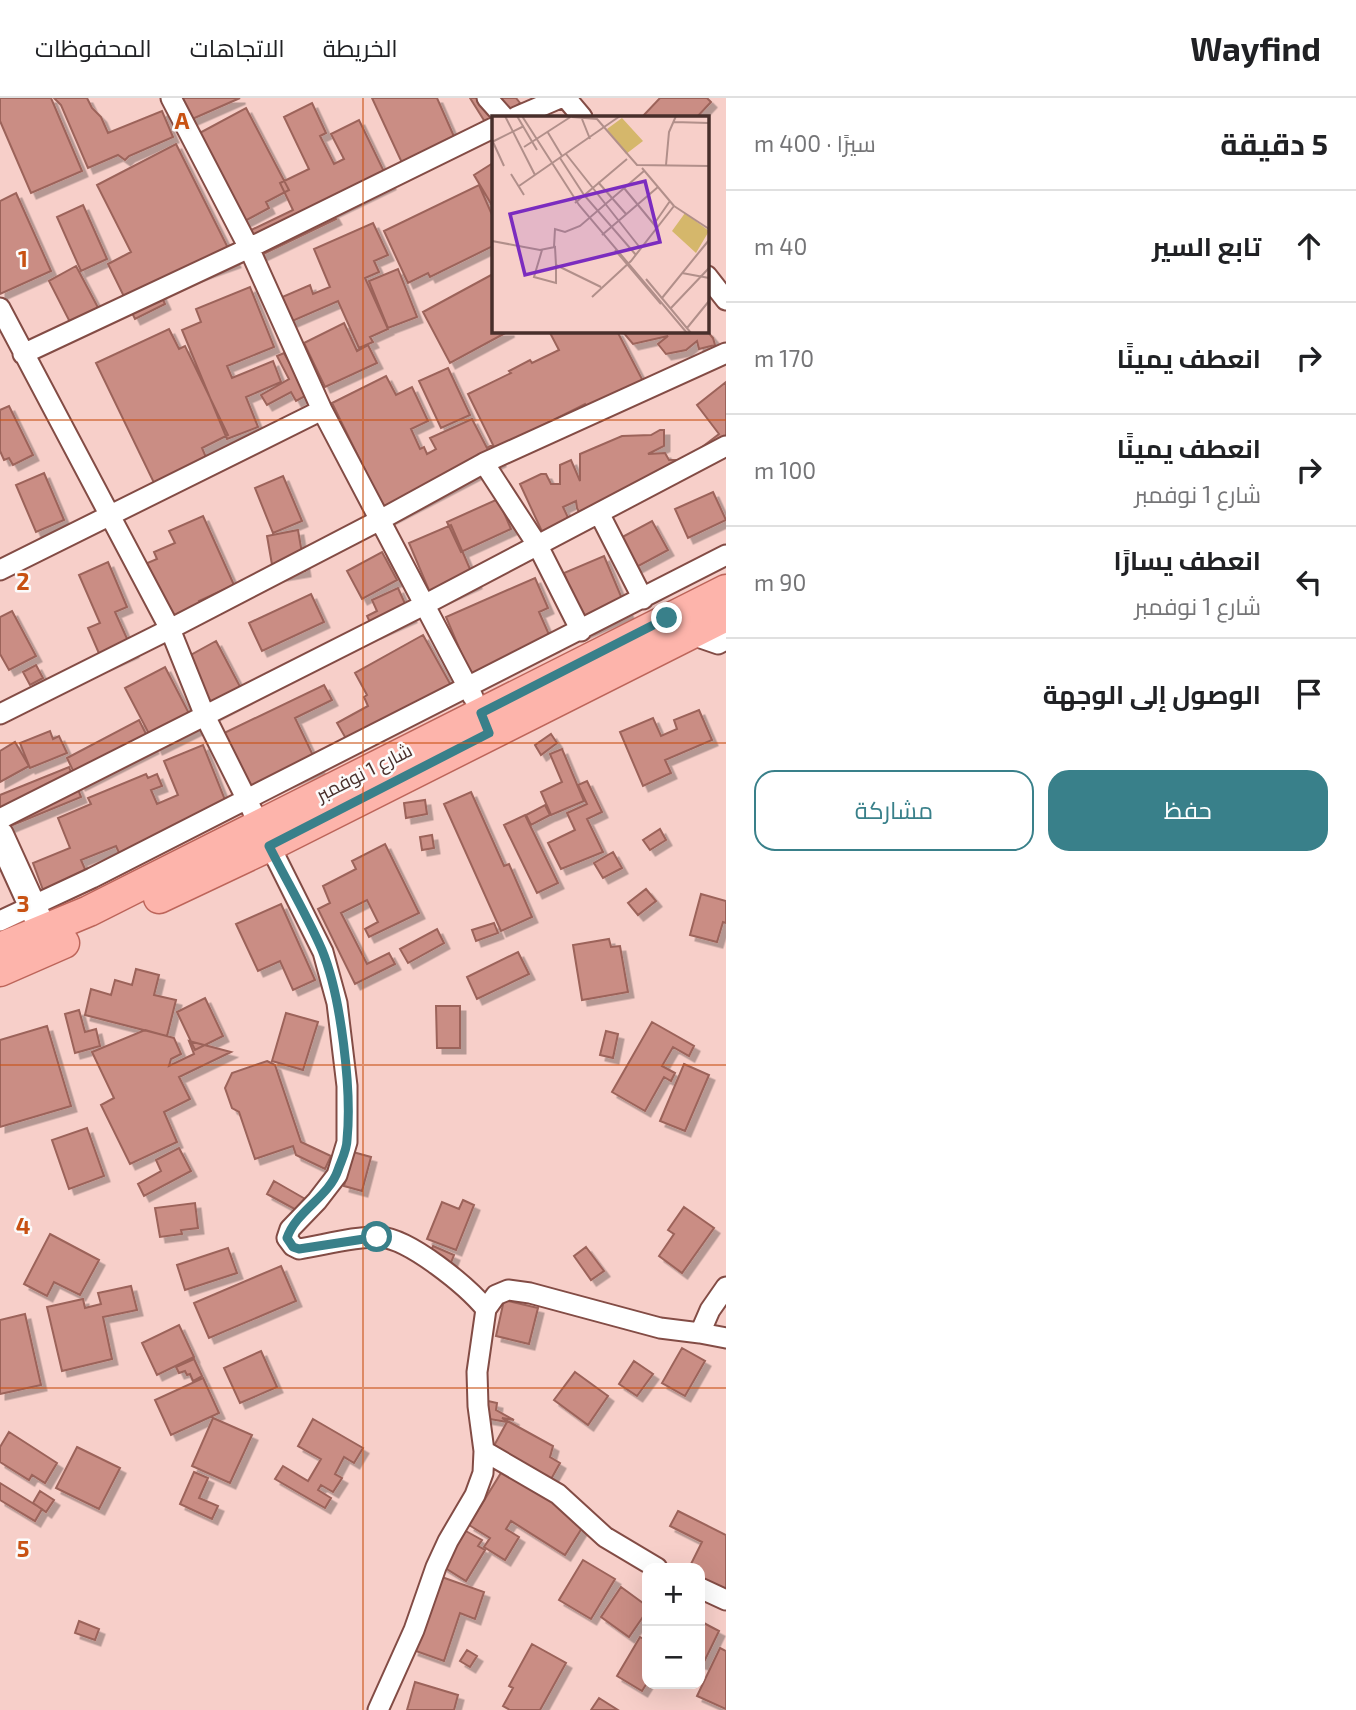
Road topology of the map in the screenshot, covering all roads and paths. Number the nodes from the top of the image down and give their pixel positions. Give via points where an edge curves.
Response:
1 (171, 98) edge
2 (487, 98) edge
3 (560, 98) edge
4 (566, 98) edge
5 (502, 116) edge
6 (518, 116) edge
7 (581, 116) edge
8 (492, 128) edge
9 (249, 248) junction
10 (708, 277) edge
11 (726, 300) edge
12 (0, 308) edge
13 (726, 353) edge
14 (23, 354) junction
15 (322, 410) junction
16 (726, 446) edge
17 (484, 463) junction
18 (599, 513) junction
19 (110, 516) junction
20 (380, 520) junction
21 (538, 546) junction
22 (726, 555) edge
23 (0, 570) edge
24 (726, 590) edge
25 (643, 599) junction
26 (424, 605) junction
27 (726, 616) edge
28 (170, 629) junction
29 (581, 631) junction
30 (689, 634) junction
31 (726, 640) edge
32 (479, 711) junction
33 (0, 714) edge
34 (205, 716) junction
35 (0, 819) edge
36 (258, 823) junction
37 (0, 835) edge
38 (43, 928) junction
39 (5, 946) edge
40 (726, 1287) edge
41 (486, 1309) junction
42 (700, 1333) junction
43 (726, 1338) edge
44 (484, 1451) junction
45 (649, 1563) edge
46 (705, 1590) edge
47 (726, 1600) edge
48 (378, 1710) edge

1 - 9 street
2 - 5 street
3 - 6 street
4 - 7 street
8 - 9 street
9 - 14 street
9 - 15 street
10 - 11 street
12 - 14 street
13 - 17 street
14 - 19 street
15 - 19 street
15 - 20 street
16 - 18 street
17 - 20 street
17 - 21 street
18 - 21 street
18 - 25 street
19 - 23 street
19 - 28 street
20 - 26 street
20 - 28 street
21 - 26 street
21 - 29 street
22 - 25 street
24 - 32 main road, شارع 1 نوفمبر
25 - 29 street
26 - 32 street
26 - 34 street
27 - 30 main road, شارع 1 نوفمبر
28 - 33 street
28 - 34 street
29 - 32 street
30 - 31 street via 718,644
30 - 32 main road, شارع 1 نوفمبر
32 - 36 main road, شارع 1 نوفمبر
32 - 36 street
34 - 35 street
34 - 36 street
36 - 38 main road, شارع 1 نوفمبر
36 - 38 street
36 - 41 street via 323,952 337,1003 347,1086 347,1142 337,1175 287,1238 299,1249 392,1238 452,1275
37 - 38 street
38 - 39 main road, شارع 1 نوفمبر
38 - 39 street
40 - 42 street
41 - 42 street via 496,1295 509,1290 660,1328
41 - 44 street via 477,1372
42 - 43 street
44 - 45 street via 558,1493 605,1537
44 - 48 street via 483,1474 475,1495 447,1541
46 - 47 street

